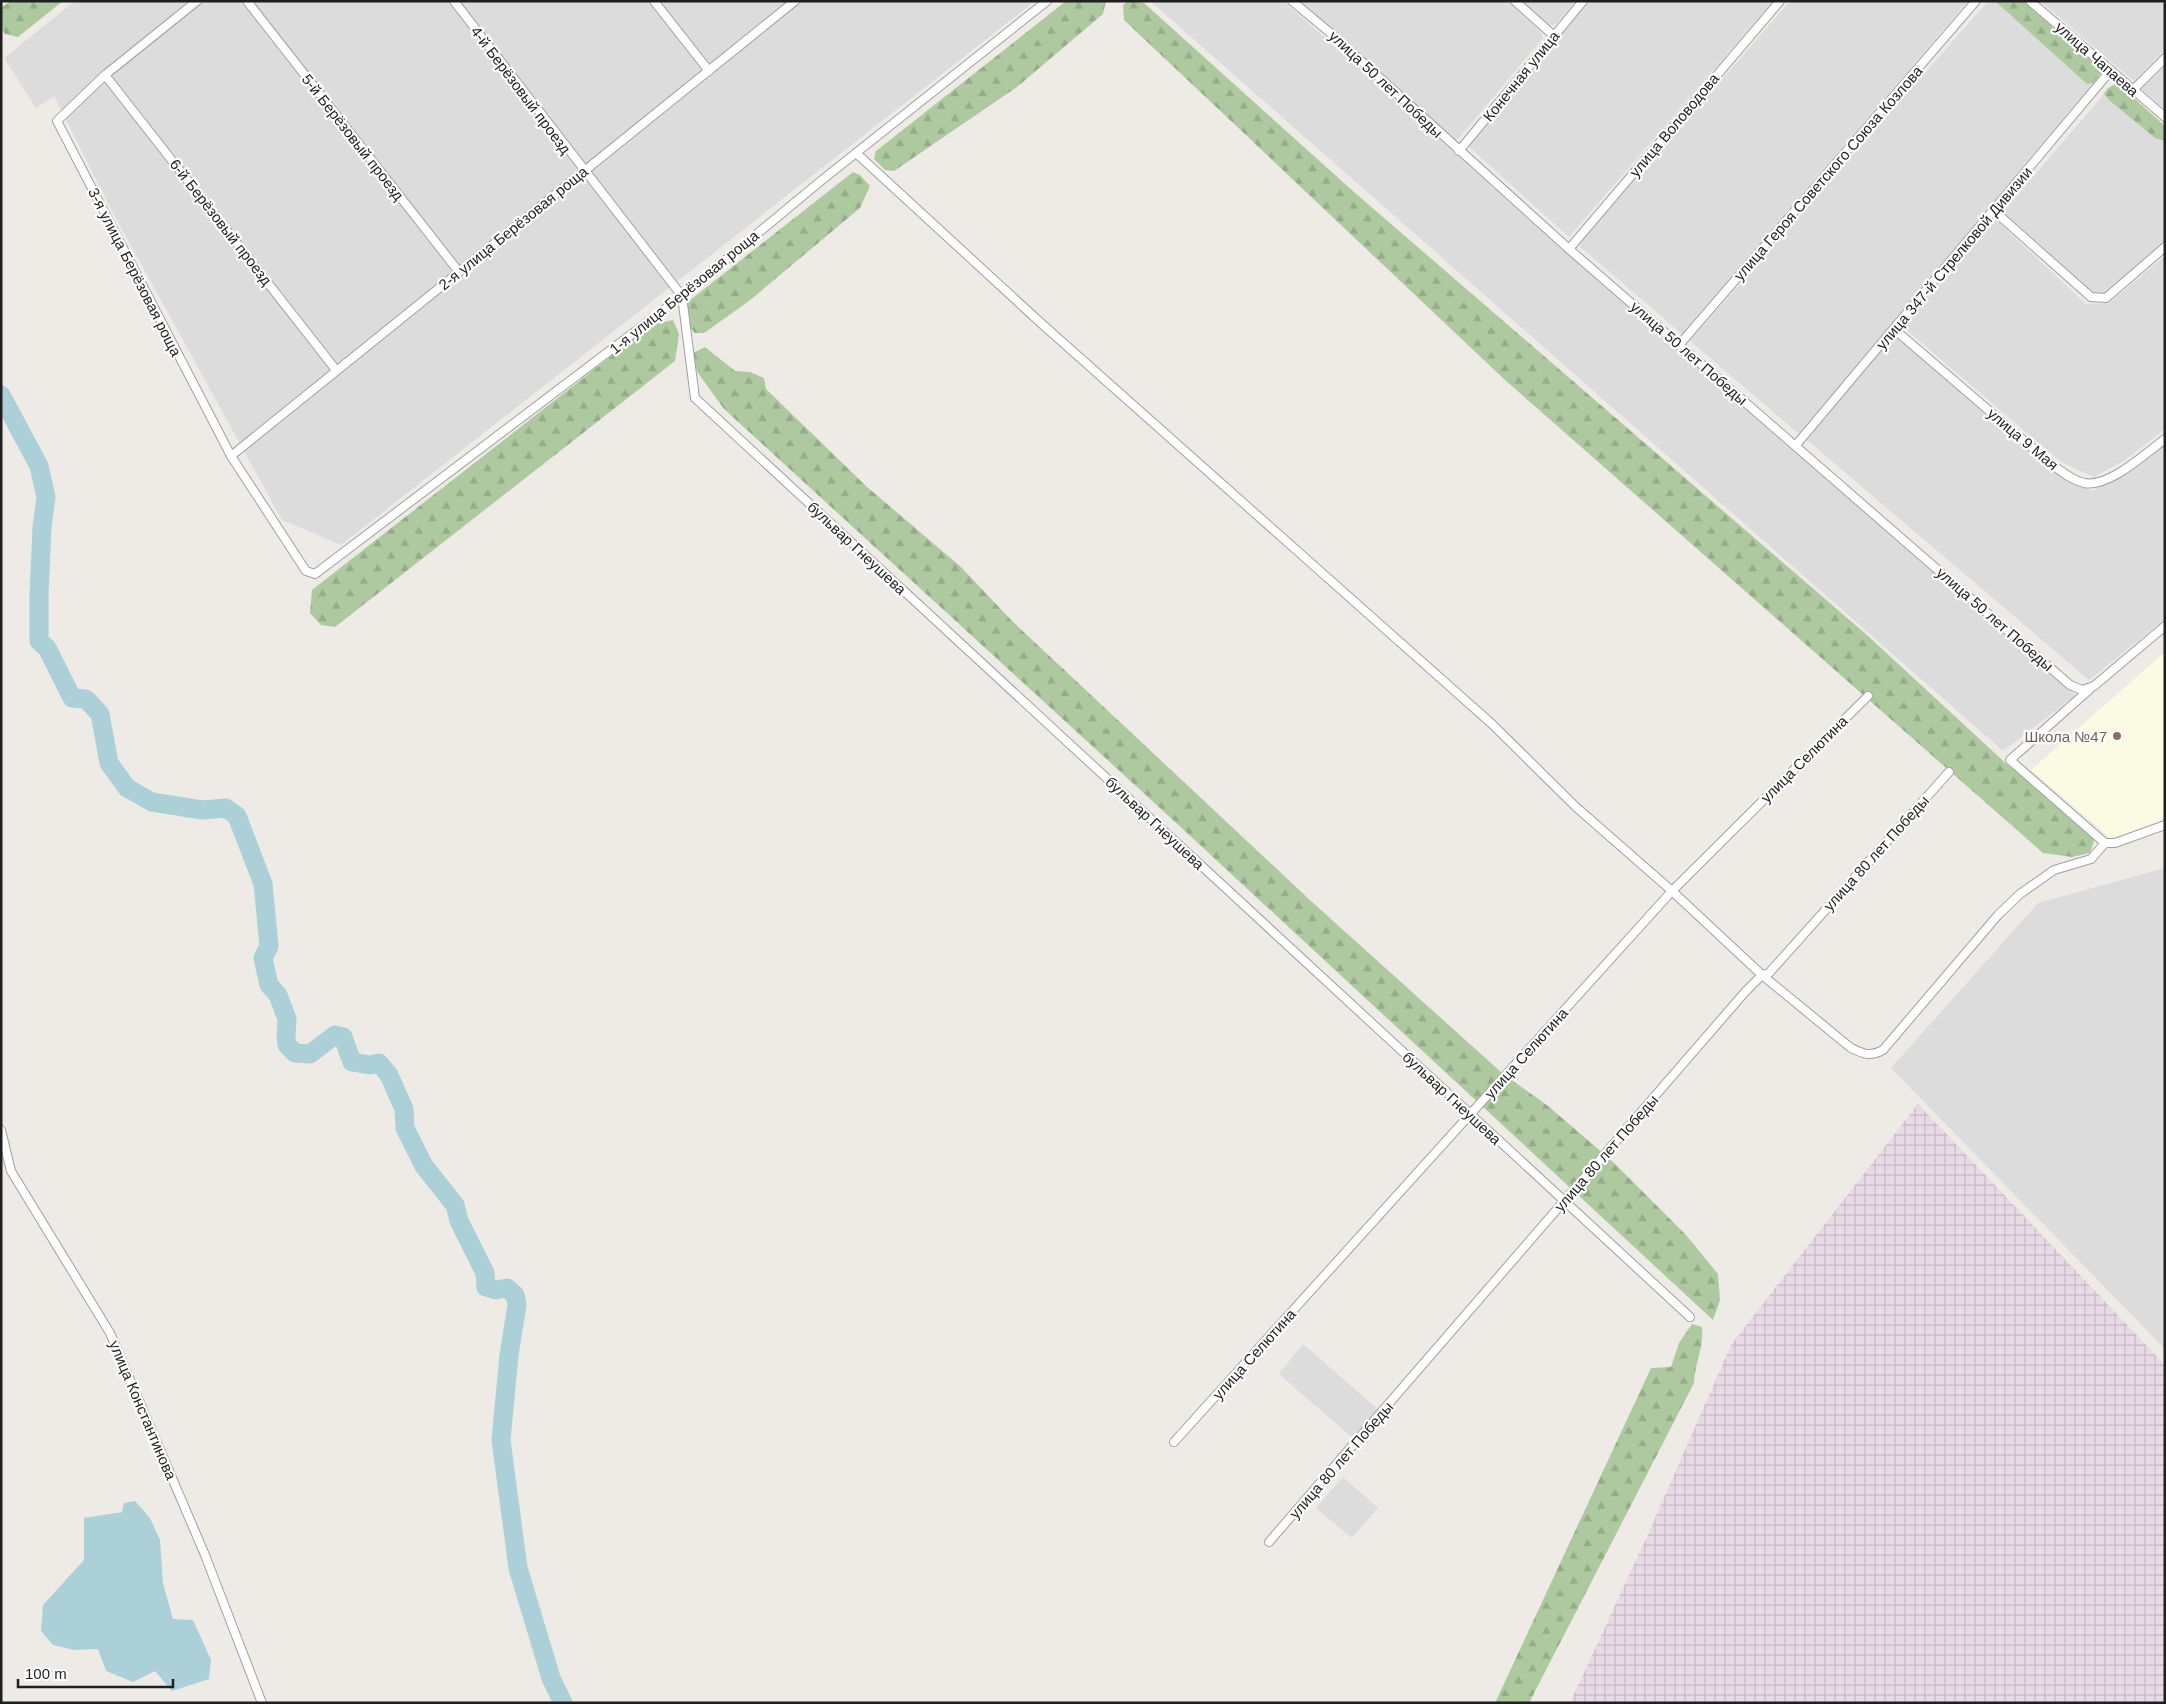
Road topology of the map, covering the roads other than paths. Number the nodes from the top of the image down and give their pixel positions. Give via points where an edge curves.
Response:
1 (197, 1) edge
2 (248, 1) edge
3 (454, 1) edge
4 (654, 1) edge
5 (795, 1) edge
6 (1048, 1) edge
7 (1292, 1) edge
8 (1515, 1) edge
9 (1583, 1) edge
10 (1780, 1) edge
11 (1976, 1) edge
12 (2030, 1) edge
13 (1553, 35) junction
14 (2165, 58) edge
15 (2111, 70) junction
16 (709, 71) junction
17 (105, 75) junction
18 (2133, 90) junction
19 (2165, 117) edge
20 (1459, 151) junction
21 (856, 153) junction
22 (584, 171) junction
23 (1993, 210) junction
24 (2165, 247) edge
25 (1569, 249) junction
26 (459, 272) junction
27 (682, 296) junction
28 (1894, 329) junction
29 (1680, 344) junction
30 (336, 370) junction
31 (2165, 438) edge
32 (1796, 445) junction
33 (231, 456) junction
34 (315, 574) joint
35 (2165, 626) edge
36 (2094, 686) junction
37 (1868, 696) dead end
38 (1949, 772) dead end
39 (2165, 826) edge
40 (2105, 843) junction
41 (1672, 891) junction
42 (1762, 975) junction
43 (1471, 1115) junction
44 (1, 1130) edge
45 (1564, 1201) junction
46 (1690, 1317) dead end
47 (1174, 1442) dead end
48 (1269, 1542) dead end
49 (262, 1703) edge

1 - 17 street, 3-я улица Берёзовая роща
2 - 26 street, 5-й Берёзовый проезд
3 - 22 street, 4-й Берёзовый проезд
4 - 16 street
5 - 16 street, 2-я улица Берёзовая роща
6 - 21 street, 1-я улица Берёзовая роща
7 - 20 street, улица 50 лет Победы
8 - 13 street
9 - 13 street, Конечная улица
10 - 25 street, улица Воловодова
11 - 29 street, улица Героя Советского Союза Козлова
12 - 15 street, улица Чапаева
13 - 20 street, Конечная улица
14 - 18 street
15 - 18 street, улица Чапаева
15 - 23 street, улица 347-й Стрелковой Дивизии
16 - 22 street, 2-я улица Берёзовая роща
17 - 30 street, 6-й Берёзовый проезд
17 - 33 street, 3-я улица Берёзовая роща via 57,120
18 - 19 street, улица Чапаева
20 - 25 street, улица 50 лет Победы
21 - 27 street, 1-я улица Берёзовая роща
21 - 41 street via 1042,324 1492,724 1576,807
22 - 26 street, 2-я улица Берёзовая роща
22 - 27 street, 4-й Берёзовый проезд
23 - 24 street via 2091,297 2106,298
23 - 28 street, улица 347-й Стрелковой Дивизии
25 - 29 street, улица 50 лет Победы
26 - 30 street, 2-я улица Берёзовая роща
27 - 34 street, 1-я улица Берёзовая роща
27 - 43 street, бульвар Гнеушева via 694,398
28 - 31 street, улица 9 Мая via 2050,464 2084,483 2113,476
28 - 32 street, улица 347-й Стрелковой Дивизии
29 - 32 street, улица 50 лет Победы
30 - 33 street, 2-я улица Берёзовая роща
32 - 36 street, улица 50 лет Победы via 2070,685 2082,690
33 - 34 street, 3-я улица Берёзовая роща via 306,571
35 - 36 street
36 - 40 street via 2010,760
37 - 41 street, улица Селютина
38 - 42 street, улица 80 лет Победы via 1769,973
39 - 40 street via 2115,844
40 - 42 street via 2091,859 2054,870 2020,894 1998,915 1883,1050 1874,1055 1851,1048
41 - 42 street
41 - 43 street, улица Селютина
42 - 45 street, улица 80 лет Победы
43 - 45 street, бульвар Гнеушева
43 - 47 street, улица Селютина
44 - 49 street, улица Константинова via 10,1171 110,1333 206,1555
45 - 46 street, бульвар Гнеушева
45 - 48 street, улица 80 лет Победы

